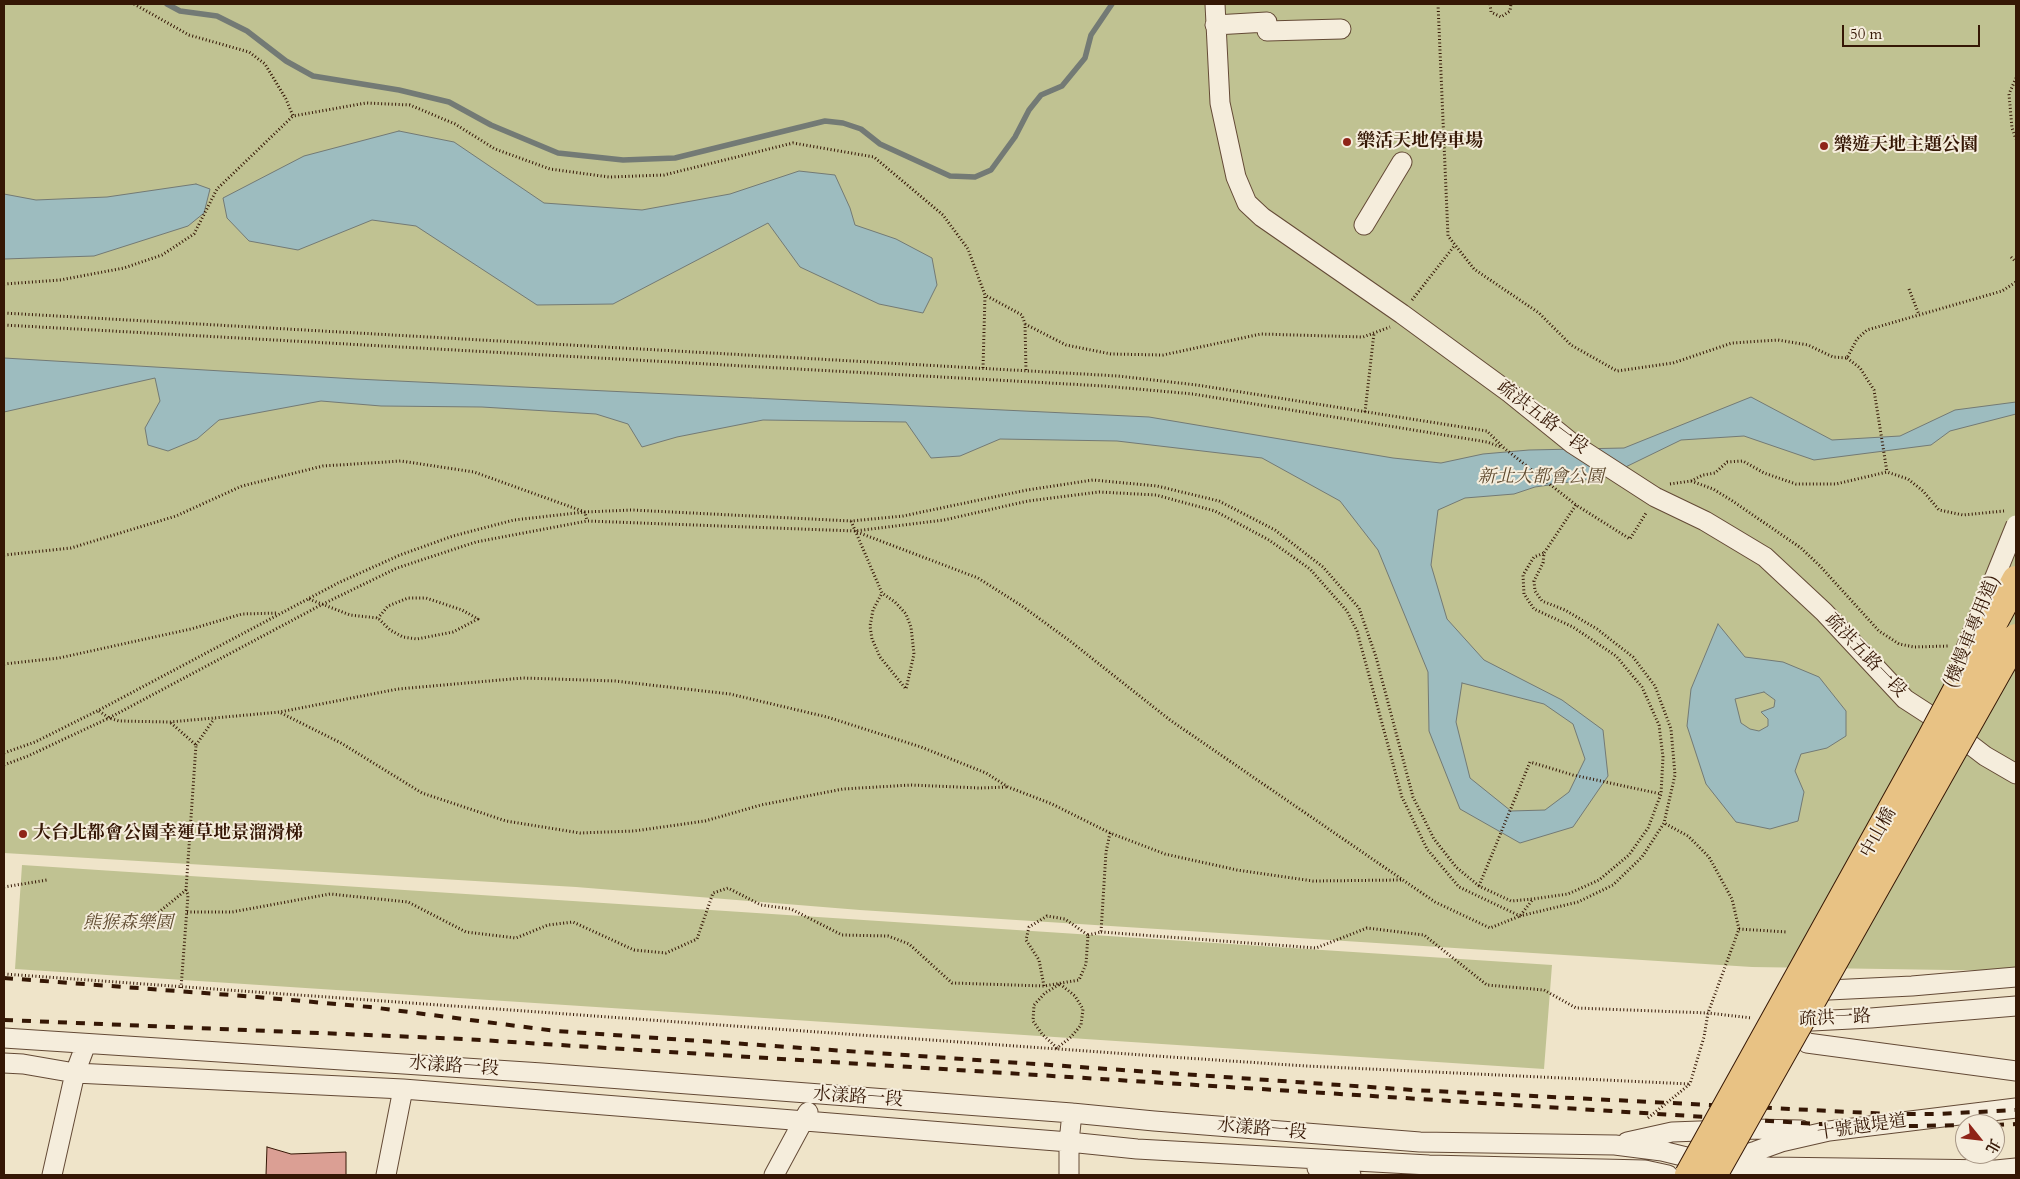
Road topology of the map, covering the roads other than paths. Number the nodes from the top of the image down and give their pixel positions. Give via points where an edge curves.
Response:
1 (1215, 4) edge
2 (1216, 25) junction
3 (1341, 29) dead end
4 (1402, 162) dead end
5 (1364, 225) dead end
6 (2014, 518) edge
7 (2016, 560) edge
8 (2016, 580) edge
9 (2016, 638) edge
10 (1964, 656) junction
11 (2016, 664) edge
12 (1942, 745) junction
13 (2016, 774) edge
14 (2016, 977) edge
15 (2016, 1006) edge
16 (1785, 1022) junction
17 (4, 1038) edge
18 (86, 1044) junction
19 (4, 1063) edge
20 (2016, 1071) edge
21 (76, 1073) junction
22 (1752, 1086) junction
23 (403, 1089) junction
24 (815, 1095) junction
25 (2016, 1108) edge
26 (1072, 1113) junction
27 (804, 1122) junction
28 (1829, 1131) junction
29 (1069, 1142) junction
30 (1420, 1142) junction
31 (1614, 1145) junction
32 (1249, 1155) junction
33 (1429, 1165) junction
34 (2016, 1168) edge
35 (1708, 1172) edge
36 (52, 1175) edge
37 (386, 1175) edge
38 (774, 1175) edge
39 (1069, 1175) edge
40 (1351, 1175) edge
41 (1448, 1175) edge
42 (1668, 1175) edge
43 (1681, 1175) edge

1 - 2 street, 疏洪五路一段
2 - 3 street
2 - 13 street, 疏洪五路一段 via 1220,104 1236,177 1247,203 1262,217 1510,393 1573,444 1655,497 1705,521 1766,557 1824,612 1905,699
4 - 5 street
6 - 12 street, (機慢車專用道), bridge via 1960,662
7 - 10 highway, bridge
8 - 10 highway, 中山橋, bridge
9 - 12 highway, 中山橋, bridge
10 - 12 highway, 中山橋, bridge
11 - 12 street, bridge via 2005,683
12 - 22 highway, 中山橋, bridge
14 - 16 street, 疏洪一路 via 1798,991
15 - 16 street, 疏洪一路
16 - 20 street via 1807,1043
17 - 18 street, 水漾路一段
18 - 21 street
18 - 24 street, 水漾路一段 via 409,1064
19 - 21 street, 水漾路一段
21 - 23 street, 水漾路一段
21 - 36 street
22 - 35 highway, bridge
22 - 43 highway, bridge
23 - 27 street, 水漾路一段
23 - 37 street
24 - 26 street, 水漾路一段
24 - 27 street
25 - 28 street, 十號越堤道
26 - 29 street
26 - 30 street, 水漾路一段
27 - 29 street, 水漾路一段
27 - 38 street
28 - 31 street via 1672,1132
28 - 35 street, 十號越堤道 via 1781,1142
29 - 32 street, 水漾路一段
29 - 39 street
30 - 31 street, 水漾路一段
30 - 33 street
31 - 35 street, 水漾路一段 via 1662,1151
32 - 33 street, 水漾路一段
32 - 40 street
33 - 41 street
33 - 42 street, 水漾路一段 via 1645,1170
34 - 35 street, 水漾路一段 via 1779,1167

